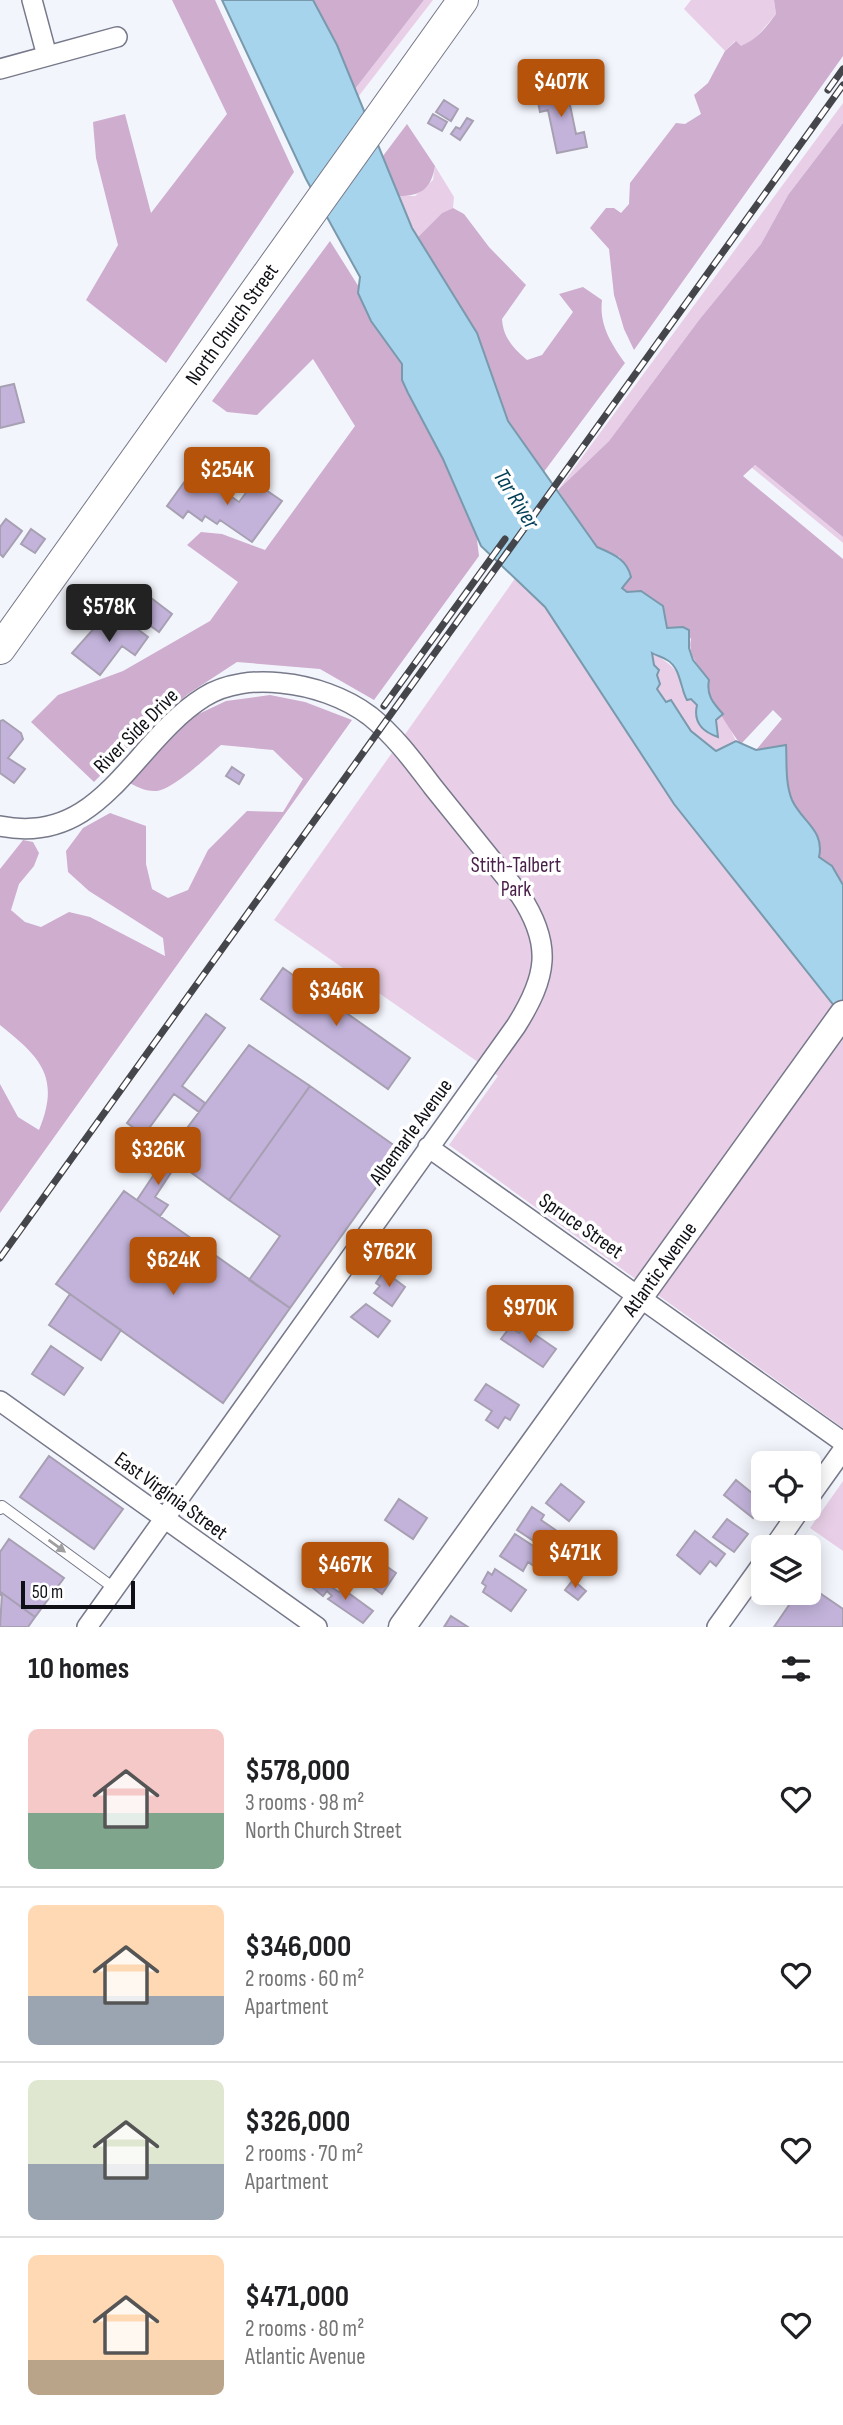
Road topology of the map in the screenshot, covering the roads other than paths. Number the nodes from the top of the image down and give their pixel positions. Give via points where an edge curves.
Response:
1 (32, 0) edge
2 (463, 0) edge
3 (117, 37) dead end
4 (47, 56) junction
5 (0, 69) edge
6 (0, 649) edge
7 (411, 759) joint
8 (0, 826) edge
9 (843, 1014) edge
10 (428, 1147) junction
11 (639, 1296) junction
12 (0, 1401) edge
13 (843, 1442) edge
14 (843, 1450) edge
15 (821, 1481) edge
16 (1, 1507) edge
17 (163, 1518) junction
18 (751, 1580) edge
19 (114, 1588) junction
20 (87, 1627) edge
21 (317, 1627) edge
22 (402, 1627) edge
23 (717, 1627) edge

1 - 4 street
2 - 6 main road, North Church Street
3 - 4 street
4 - 5 street
7 - 8 street, River Side Drive via 386,730 353,706 299,684 249,682 204,696 79,815 53,828 22,831
7 - 10 street, Albemarle Avenue via 535,917 543,953 540,981 526,1009
9 - 11 main road, Atlantic Avenue
10 - 11 street, Spruce Street
10 - 17 street, Albemarle Avenue
11 - 13 street, Spruce Street
11 - 22 main road, Atlantic Avenue
12 - 17 street, East Virginia Street
14 - 15 street
16 -> 19 lane
17 - 19 street, Albemarle Avenue
17 - 21 street, East Virginia Street
18 - 23 street
19 - 20 street, Albemarle Avenue

